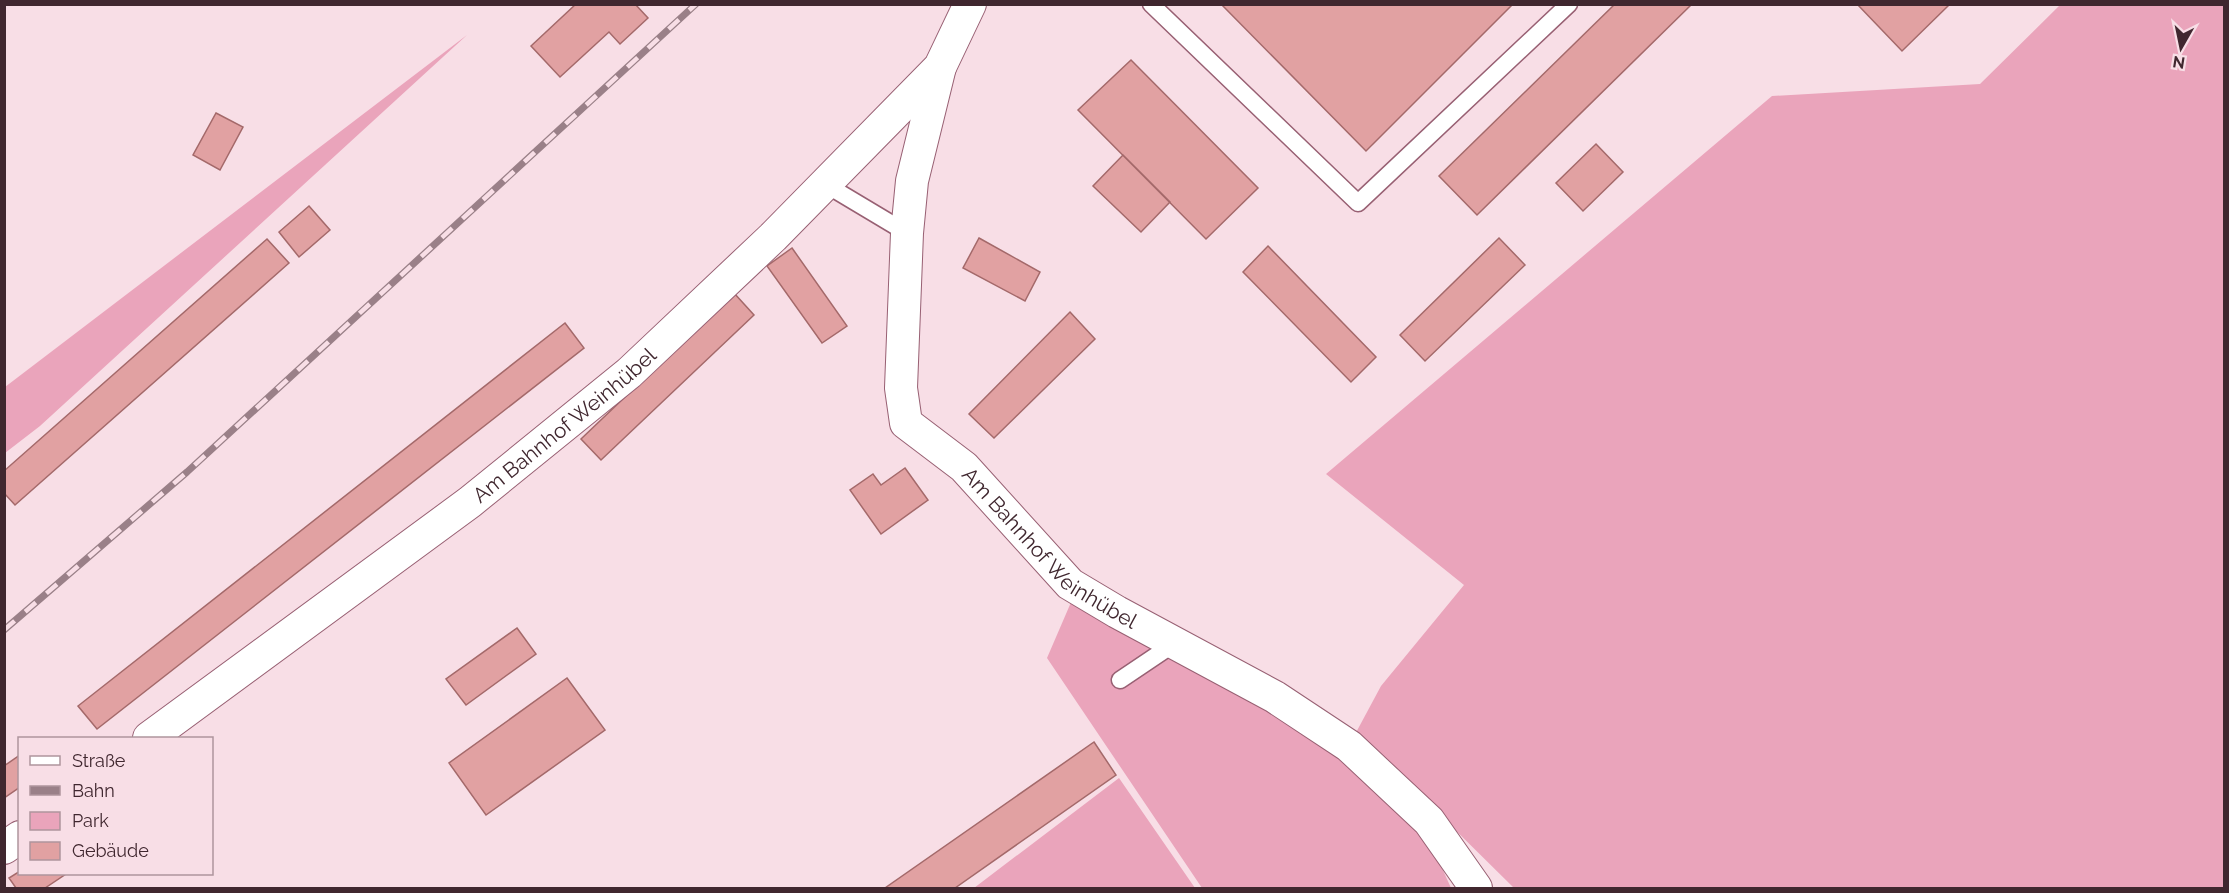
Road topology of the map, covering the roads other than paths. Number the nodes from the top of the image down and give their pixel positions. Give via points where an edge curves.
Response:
1 (970, 4) edge
2 (1151, 4) edge
3 (1569, 4) edge
4 (940, 67) junction
5 (825, 183) junction
6 (907, 233) junction
7 (1175, 643) junction
8 (1120, 680) dead end
9 (150, 737) edge
10 (18, 838) edge
11 (4, 848) edge
12 (1476, 888) edge

1 - 4 street, Am Bahnhof Weinhübel
2 - 3 lane via 1358,203
4 - 5 street, Am Bahnhof Weinhübel
4 - 6 street, Am Bahnhof Weinhübel via 912,181
5 - 6 lane
5 - 9 street, Am Bahnhof Weinhübel via 773,237 603,395 470,502
6 - 7 street, Am Bahnhof Weinhübel via 901,388 906,423 964,467 1070,584
7 - 8 lane
7 - 12 street, Am Bahnhof Weinhübel via 1275,697 1349,746 1430,821
10 - 11 street

